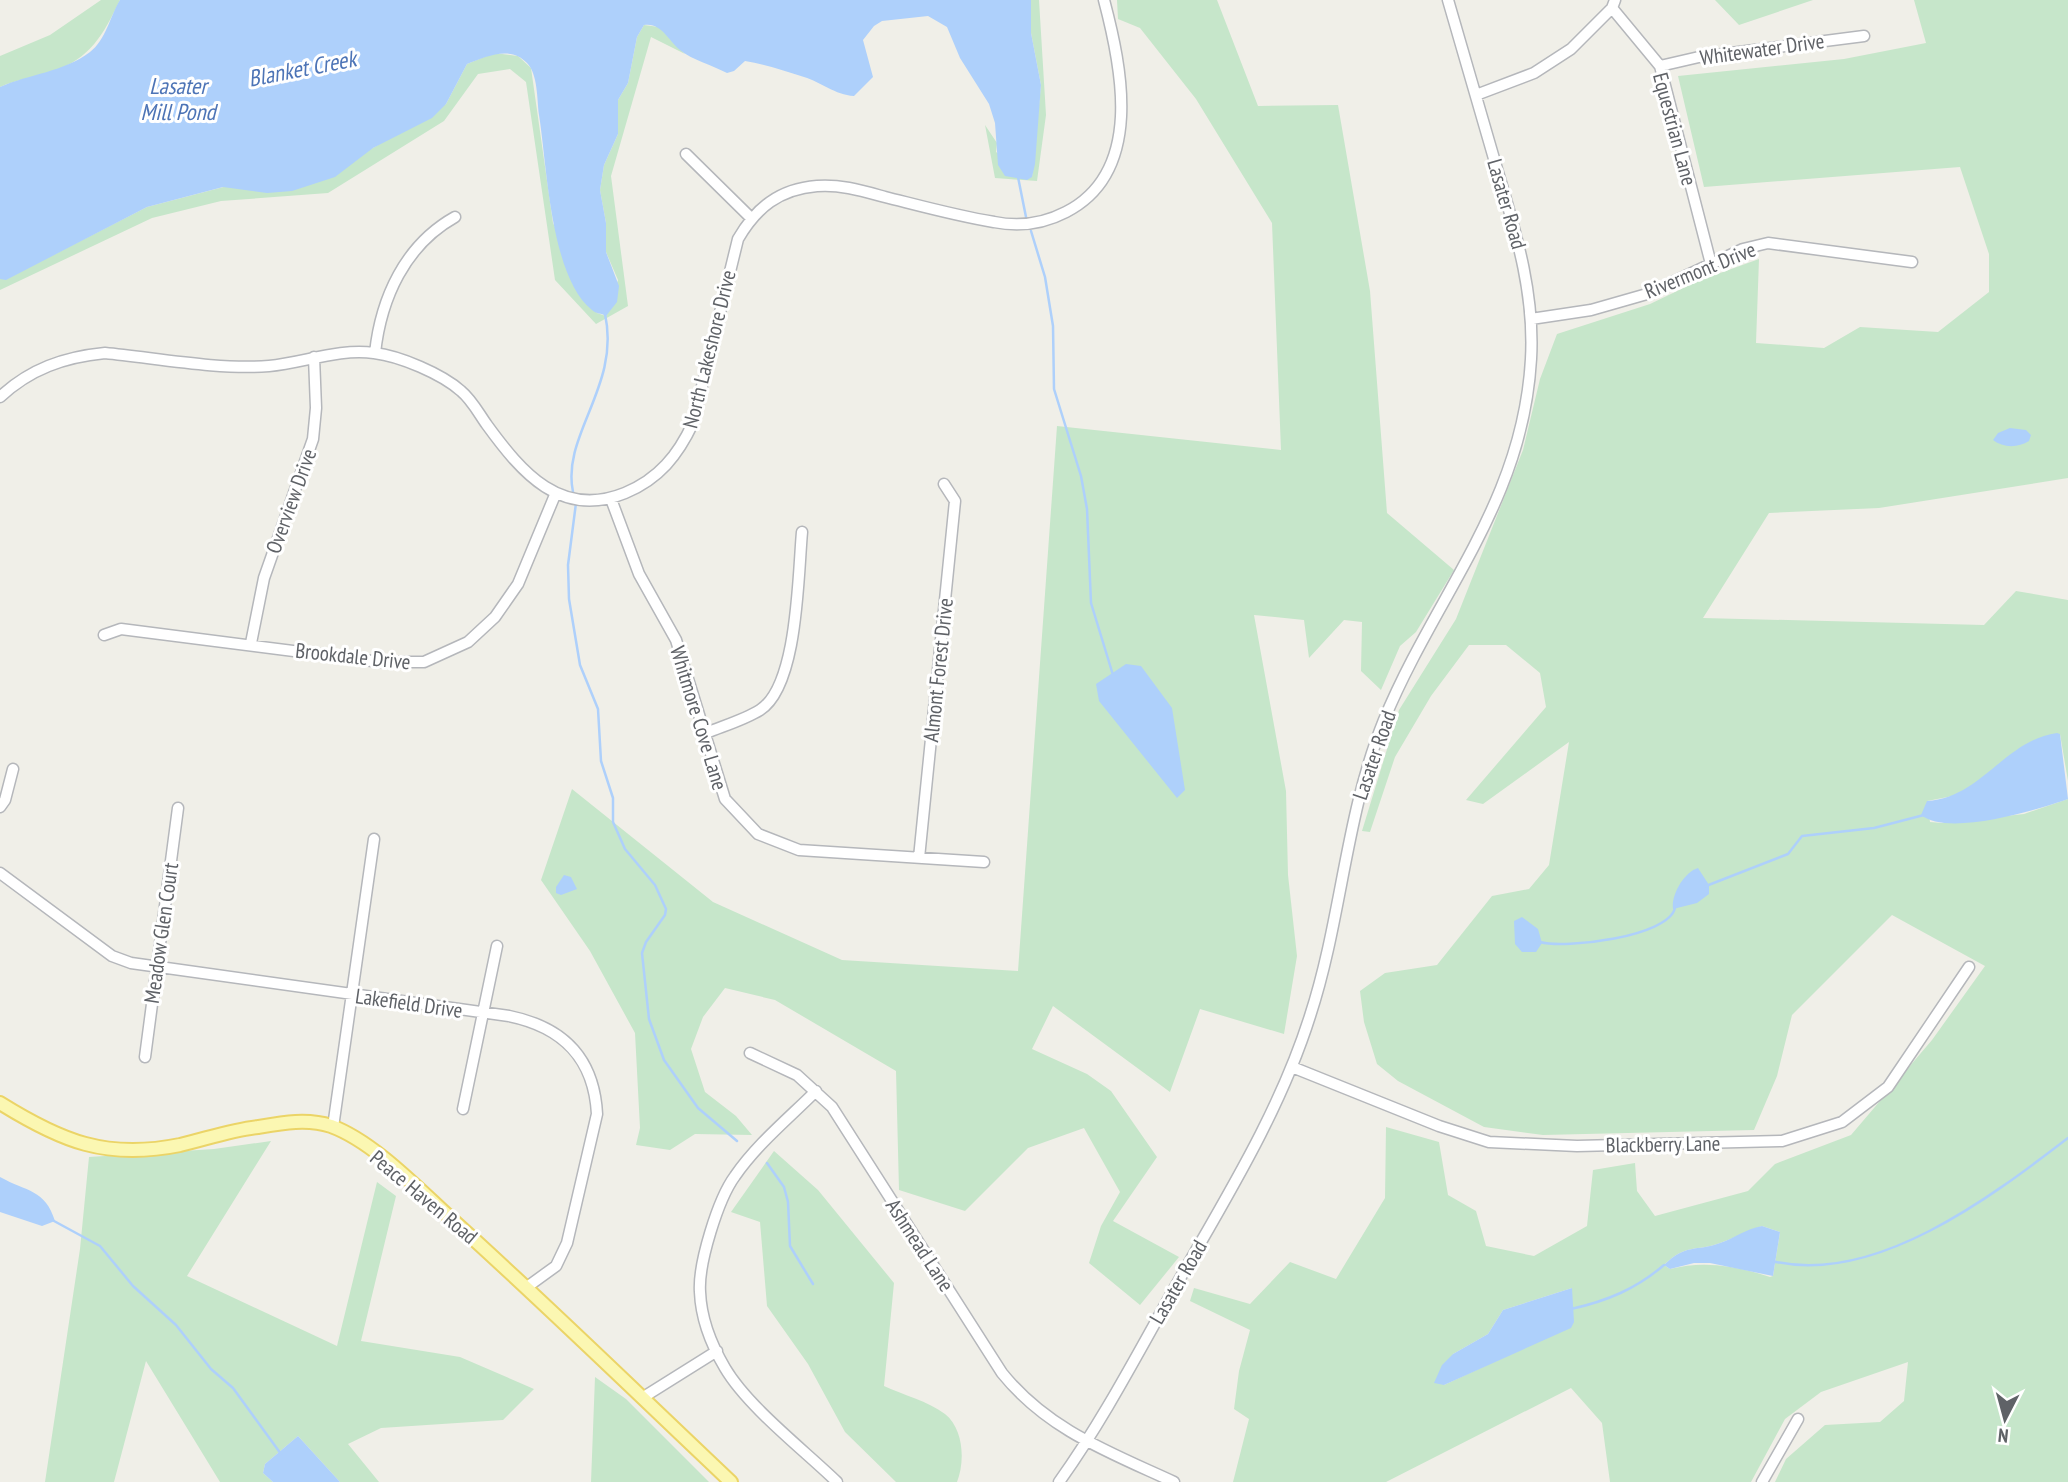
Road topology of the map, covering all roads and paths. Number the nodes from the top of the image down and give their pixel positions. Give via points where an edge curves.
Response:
1 (1104, 0) edge
2 (1448, 0) edge
3 (1614, 4) edge
4 (1864, 36) dead end
5 (1660, 66) junction
6 (1476, 95) junction
7 (686, 154) dead end
8 (455, 217) dead end
9 (750, 217) junction
10 (1912, 262) dead end
11 (1711, 264) junction
12 (1531, 319) junction
13 (374, 353) junction
14 (314, 357) junction
15 (0, 397) edge
16 (944, 484) dead end
17 (555, 495) junction
18 (611, 499) junction
19 (802, 532) dead end
20 (104, 635) dead end
21 (251, 643) junction
22 (706, 733) junction
23 (13, 769) dead end
24 (0, 807) edge
25 (178, 808) dead end
26 (374, 839) dead end
27 (919, 858) junction
28 (984, 862) dead end
29 (0, 873) edge
30 (497, 946) dead end
31 (157, 967) junction
32 (1969, 967) dead end
33 (352, 995) junction
34 (482, 1012) junction
35 (750, 1053) dead end
36 (145, 1057) dead end
37 (1293, 1067) junction
38 (817, 1091) junction
39 (0, 1102) edge
40 (463, 1109) dead end
41 (332, 1127) junction
42 (527, 1287) junction
43 (717, 1351) junction
44 (642, 1398) junction
45 (1798, 1419) dead end
46 (1087, 1441) junction
47 (731, 1482) edge
48 (837, 1482) edge
49 (1059, 1482) edge
50 (1174, 1482) edge
51 (1762, 1482) edge

1 - 9 street, North Lakeshore Drive via 1119,68 1118,141 1101,183 1072,209 1039,222 1011,225 818,185 775,197
2 - 6 street, Lasater Road
3 - 5 street, Equestrian Lane
3 - 6 street via 1571,49 1543,67
4 - 5 street, Whitewater Drive
5 - 11 street, Equestrian Lane
6 - 12 street, Lasater Road via 1520,249
7 - 9 street
8 - 13 street via 427,236 402,269 386,301
9 - 18 street, North Lakeshore Drive via 738,239 694,423 680,451 648,483
10 - 11 street, Rivermont Drive via 1768,243
11 - 12 street, Rivermont Drive via 1647,293 1591,310
12 - 37 street, Lasater Road via 1529,388 1515,456 1500,497 1401,685 1372,752 1347,843 1317,996
13 - 14 street
13 - 17 street via 438,375 458,388 517,463
14 - 15 street via 242,366 104,353 78,356 55,362
14 - 21 street, Overview Drive via 313,439 264,578
16 - 27 street, Almont Forest Drive via 955,501
17 - 18 street, North Lakeshore Drive via 583,501
17 - 21 street, Brookdale Drive via 507,601 481,632 454,650 412,664
18 - 22 street, Whitmore Cove Lane via 639,574 676,640
19 - 22 street via 787,668 778,691 761,710
20 - 21 street, Brookdale Drive via 121,629
22 - 27 street, Whitmore Cove Lane via 725,799 758,834 799,850
23 - 24 street
25 - 31 street, Meadow Glen Court
26 - 33 street
27 - 28 street, Whitmore Cove Lane
29 - 31 street, Lakefield Drive via 112,956
30 - 34 street
31 - 33 street, Lakefield Drive
31 - 36 street, Meadow Glen Court
32 - 37 street, Blackberry Lane via 1888,1087 1842,1122 1782,1141 1577,1146 1489,1142
33 - 34 street, Lakefield Drive
33 - 41 street
34 - 40 street
34 - 42 street, Lakefield Drive via 550,1028 573,1048 596,1093 597,1114 567,1243 556,1266
35 - 38 street, Ashmead Lane via 797,1074
37 - 46 street, Lasater Road via 1251,1153
38 - 43 street via 735,1175 723,1195 699,1290 708,1334
38 - 46 street, Ashmead Lane via 832,1107 1002,1373 1045,1417
39 - 41 main road, Peace Haven Road via 46,1131 115,1150 179,1145 294,1121
41 - 42 main road, Peace Haven Road via 388,1161
42 - 44 main road, Peace Haven Road
43 - 44 street
43 - 48 street via 743,1392
44 - 47 main road, Peace Haven Road
45 - 51 street
46 - 49 street, Lasater Road
46 - 50 street, Ashmead Lane

